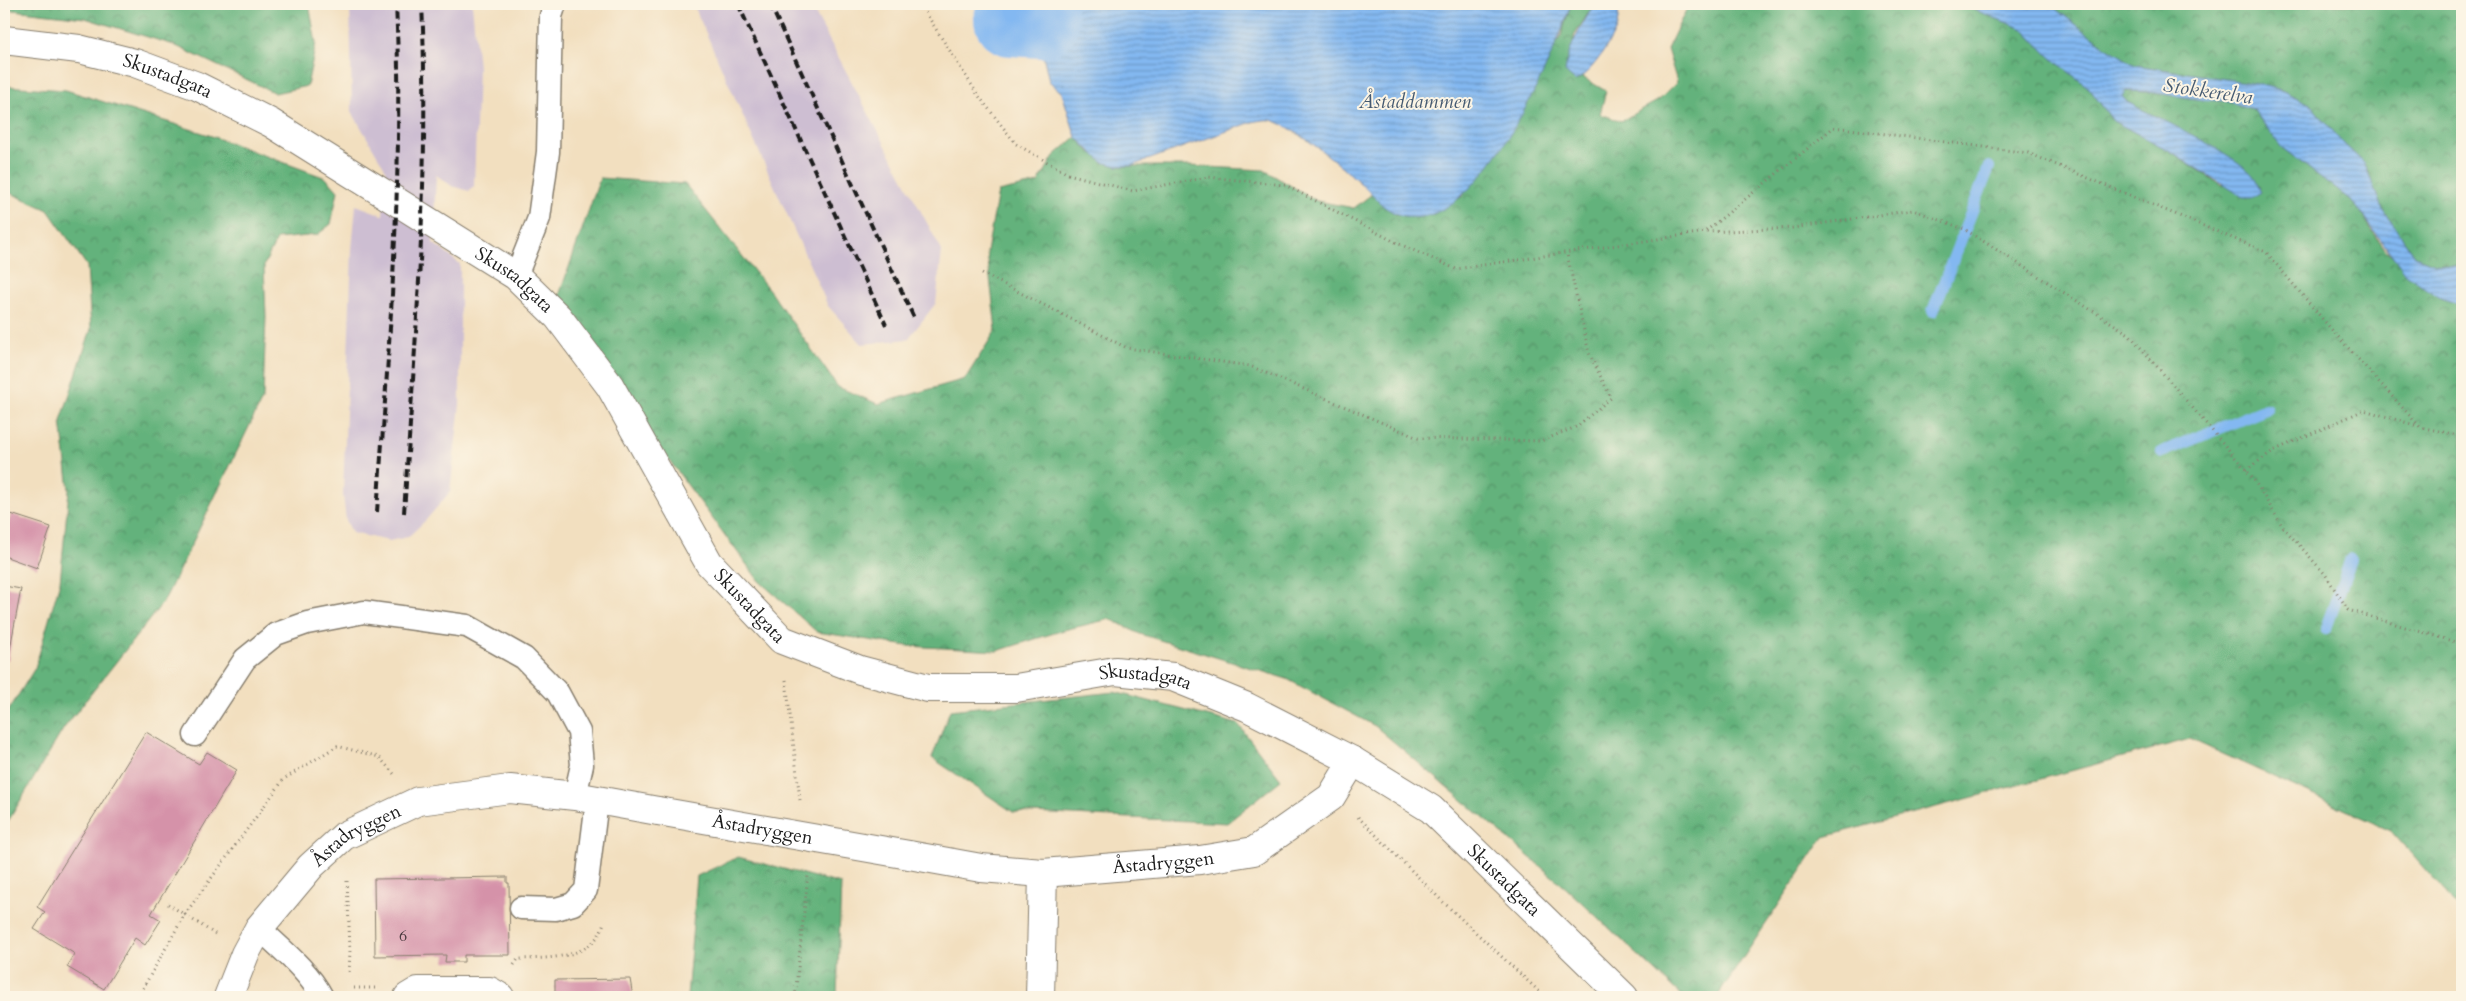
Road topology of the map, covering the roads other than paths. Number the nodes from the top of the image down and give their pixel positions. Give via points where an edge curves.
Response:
1 (555, 4) edge
2 (4, 40) edge
3 (516, 276) junction
4 (196, 735) dead end
5 (1353, 760) junction
6 (586, 799) junction
7 (1043, 873) junction
8 (521, 908) dead end
9 (259, 928) junction
10 (408, 996) edge
11 (228, 997) edge
12 (322, 997) edge
13 (500, 997) edge
14 (1040, 997) edge
15 (1624, 997) edge

1 - 3 lane via 551,16 548,152 539,218
2 - 3 street, Skustadgata via 79,49 135,63 197,86 271,123
3 - 5 street, Skustadgata via 558,317 610,386 709,563 782,640 860,670 928,688 1016,688 1115,671 1173,677 1247,707
4 - 6 lane via 245,659 276,634 307,623 364,612 467,626 524,658 558,693 579,732
5 - 7 street, Åstadryggen via 1331,797 1254,851 1200,860
5 - 15 street, Skustadgata via 1431,809
6 - 7 street, Åstadryggen, bridge via 981,868
6 - 8 lane via 586,890 573,904 556,909
6 - 9 street, Åstadryggen via 510,789 418,801 344,836 311,866
7 - 14 street
9 - 11 street, Åstadryggen
9 - 12 lane via 297,964
10 - 13 street via 418,992 490,991

